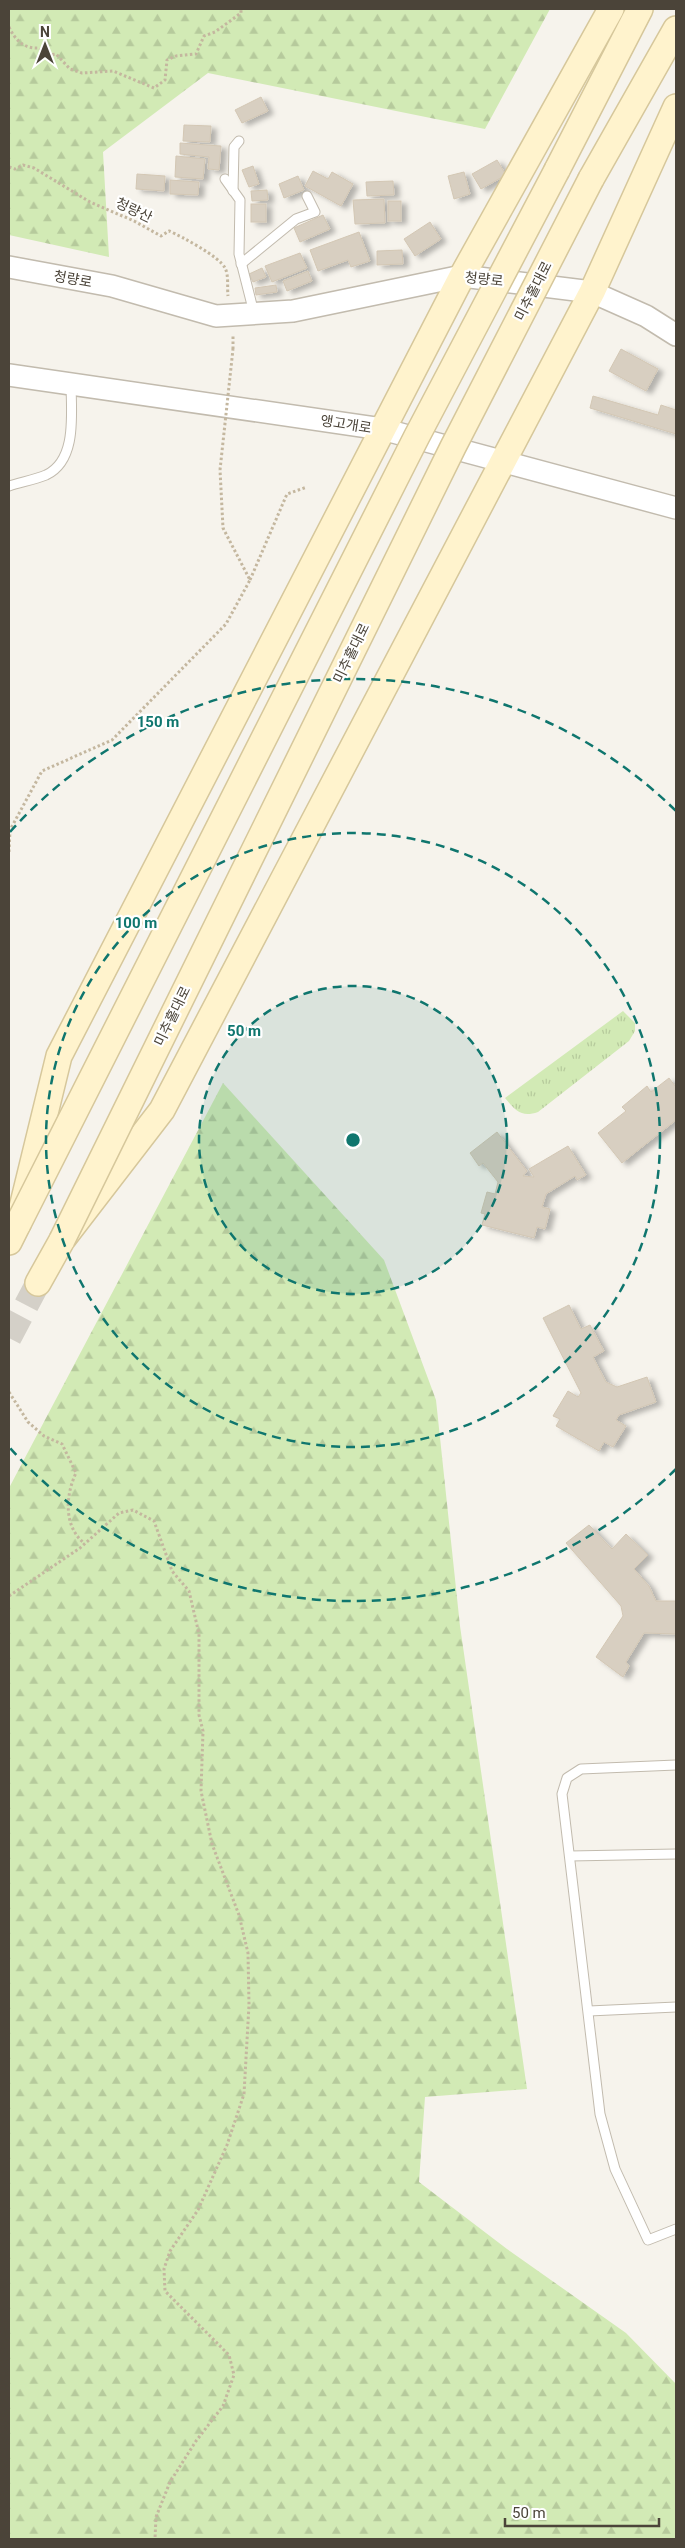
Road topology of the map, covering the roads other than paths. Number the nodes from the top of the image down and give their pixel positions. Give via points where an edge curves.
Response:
1 (611, 9) edge
2 (640, 9) edge
3 (676, 29) edge
4 (676, 107) edge
5 (239, 141) dead end
6 (225, 179) dead end
7 (233, 191) junction
8 (307, 196) dead end
9 (241, 264) junction
10 (9, 267) edge
11 (462, 276) junction
12 (592, 292) junction
13 (244, 314) junction
14 (676, 335) edge
15 (9, 375) edge
16 (71, 382) junction
17 (382, 429) junction
18 (501, 461) junction
19 (9, 486) edge
20 (676, 508) edge
21 (14, 1233) edge
22 (62, 1240) junction
23 (38, 1283) tunnel mouth
24 (676, 1765) edge
25 (676, 1854) edge
26 (570, 1856) junction
27 (676, 2007) edge
28 (588, 2011) junction
29 (676, 2229) edge

1 - 11 main road
2 - 21 main road, bridge via 417,436
3 - 22 main road, 미추홀대로, bridge via 591,179 452,446
4 - 12 main road
5 - 7 lane via 234,147
6 - 7 lane
7 - 9 lane via 240,200 238,239
8 - 9 lane via 315,212 296,219
9 - 13 lane
10 - 13 street, 청량로 via 112,286 216,316
11 - 12 street, 청량로
11 - 13 street, 청량로 via 293,311
11 - 17 main road
12 - 14 street, 청량로 via 646,316
12 - 18 main road
15 - 16 street, 앵고개로
16 - 17 street, 앵고개로
16 - 19 lane via 71,438 63,459 48,474
17 - 18 street, 앵고개로
17 - 21 main road via 59,1056
18 - 20 street, 앵고개로
18 - 22 main road via 162,1110
22 - 23 main road, 미추홀대로
24 - 26 lane via 581,1769 566,1778 562,1794
25 - 26 lane
26 - 28 lane
27 - 28 lane
28 - 29 lane via 600,2114 615,2169 648,2240

